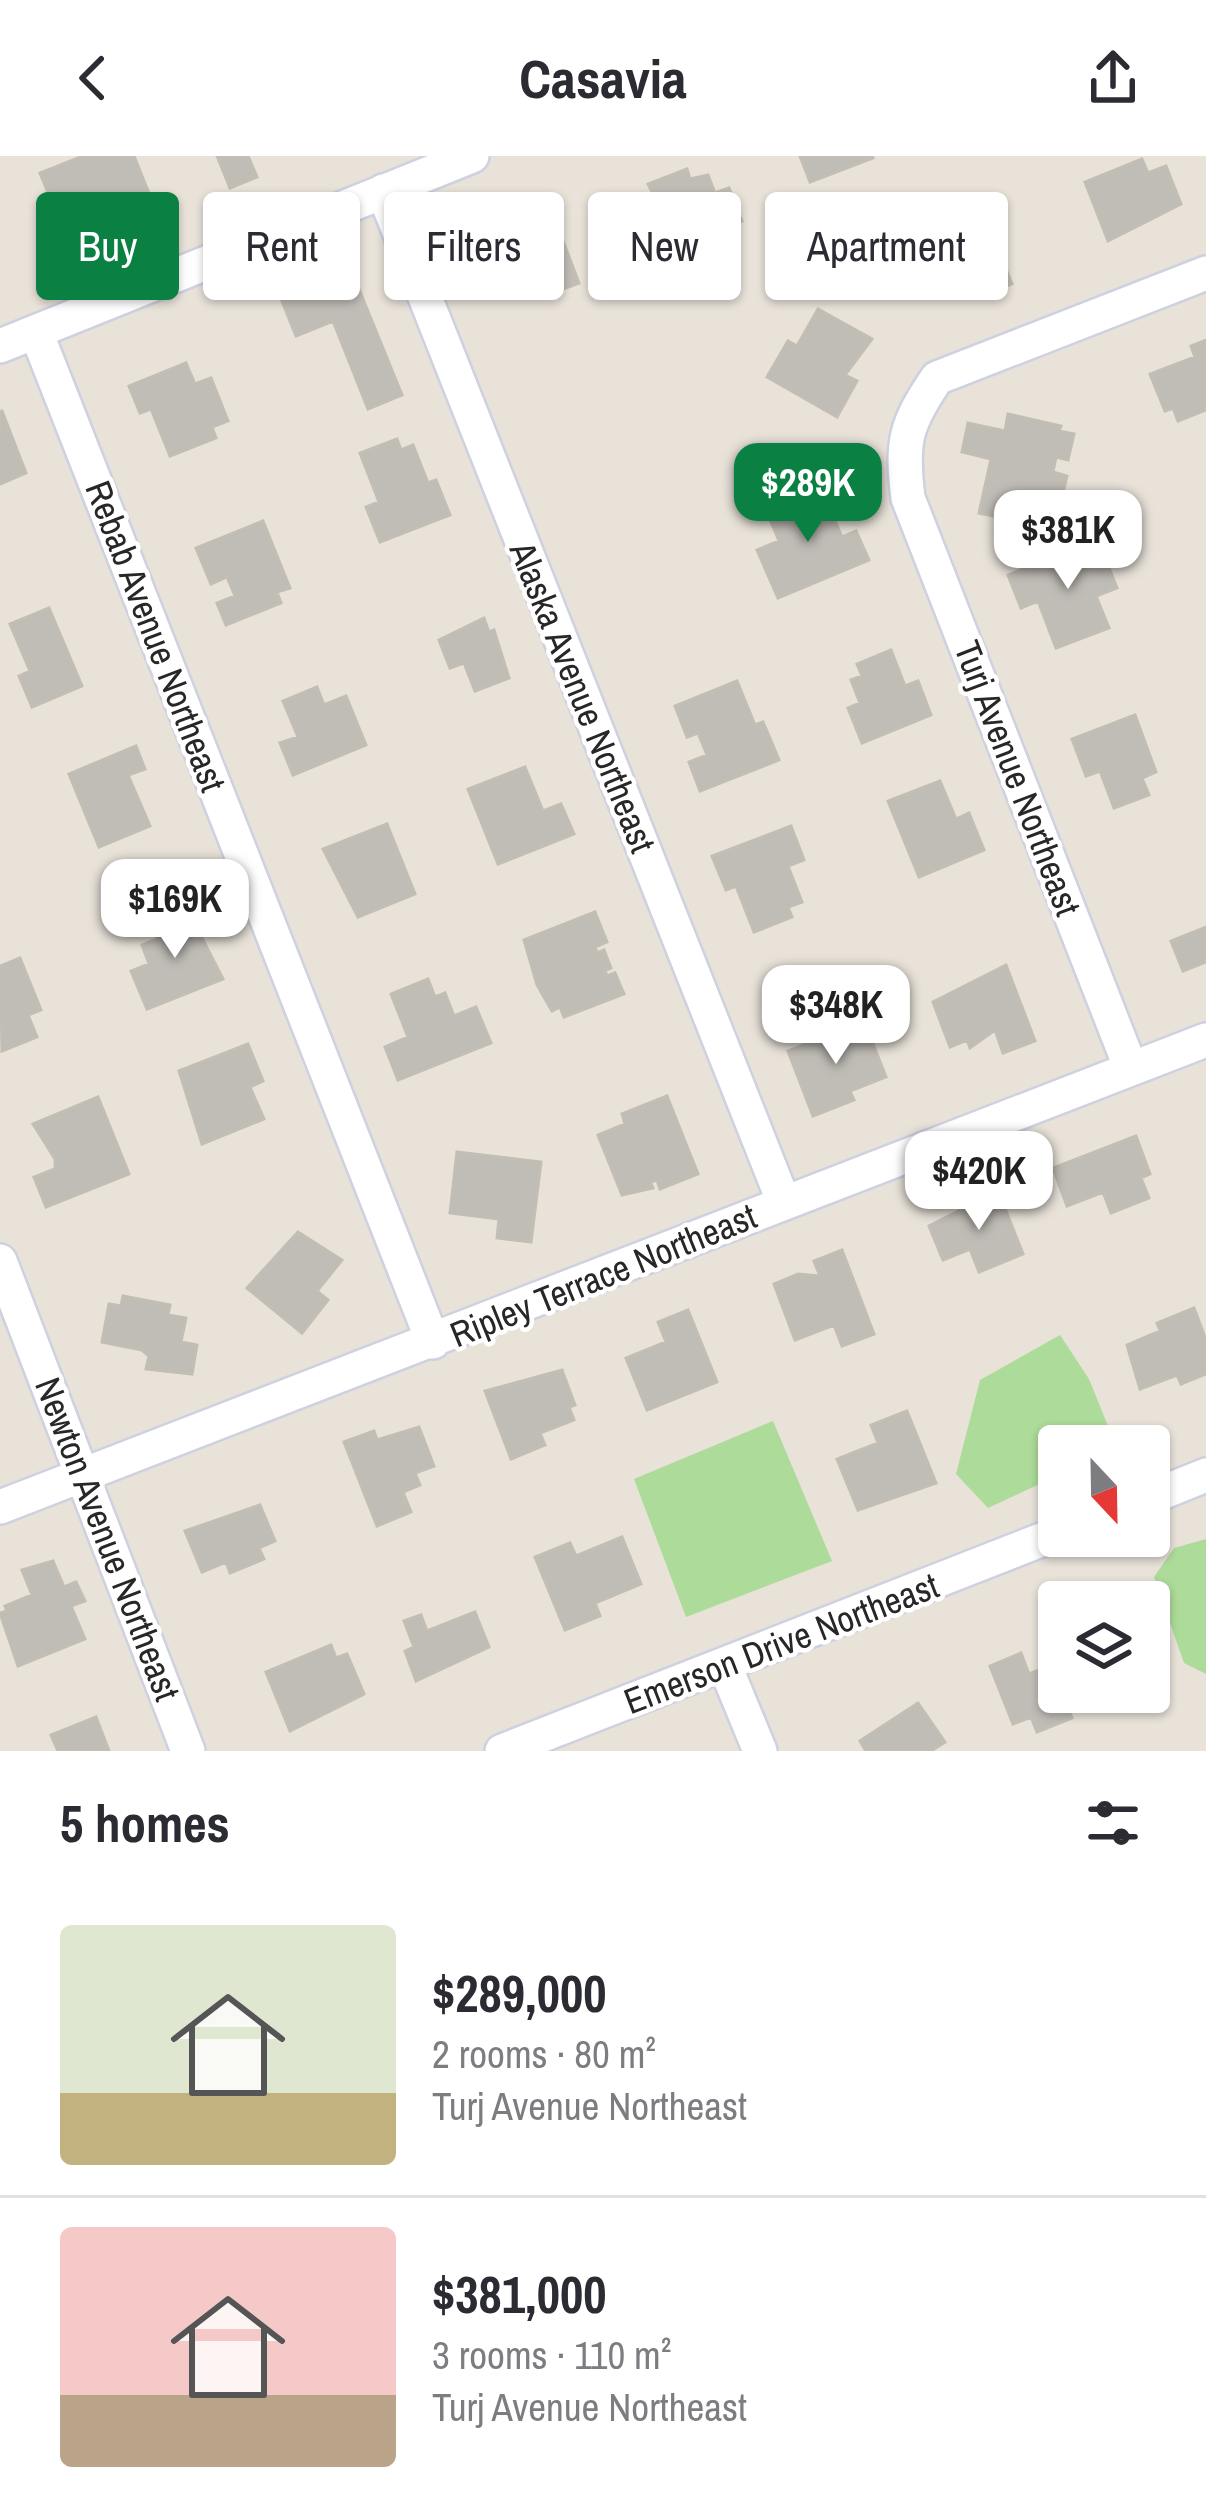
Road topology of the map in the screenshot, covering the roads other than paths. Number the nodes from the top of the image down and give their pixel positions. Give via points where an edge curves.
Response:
1 (472, 156) edge
2 (383, 191) junction
3 (1206, 272) edge
4 (36, 332) junction
5 (0, 346) edge
6 (1206, 1040) edge
7 (1131, 1069) junction
8 (784, 1203) junction
9 (0, 1261) edge
10 (433, 1342) junction
11 (1206, 1475) edge
12 (86, 1477) junction
13 (1170, 1490) edge
14 (0, 1507) edge
15 (1038, 1542) edge
16 (724, 1666) junction
17 (188, 1751) edge
18 (502, 1751) edge
19 (760, 1751) edge

1 - 2 street
2 - 4 street
2 - 8 street, Alaska Avenue Northeast
3 - 7 street, Turj Avenue Northeast via 937,378 911,416 902,452 908,498
4 - 5 street
4 - 10 street, Rebab Avenue Northeast
6 - 7 street, Ripley Terrace Northeast
7 - 8 street, Ripley Terrace Northeast
8 - 10 street, Ripley Terrace Northeast
9 - 12 street, Newton Avenue Northeast
10 - 12 street, Ripley Terrace Northeast
11 - 13 street
12 - 14 street, Ripley Terrace Northeast
12 - 17 street, Newton Avenue Northeast
15 - 16 street, Emerson Drive Northeast
16 - 18 street, Emerson Drive Northeast
16 - 19 street

